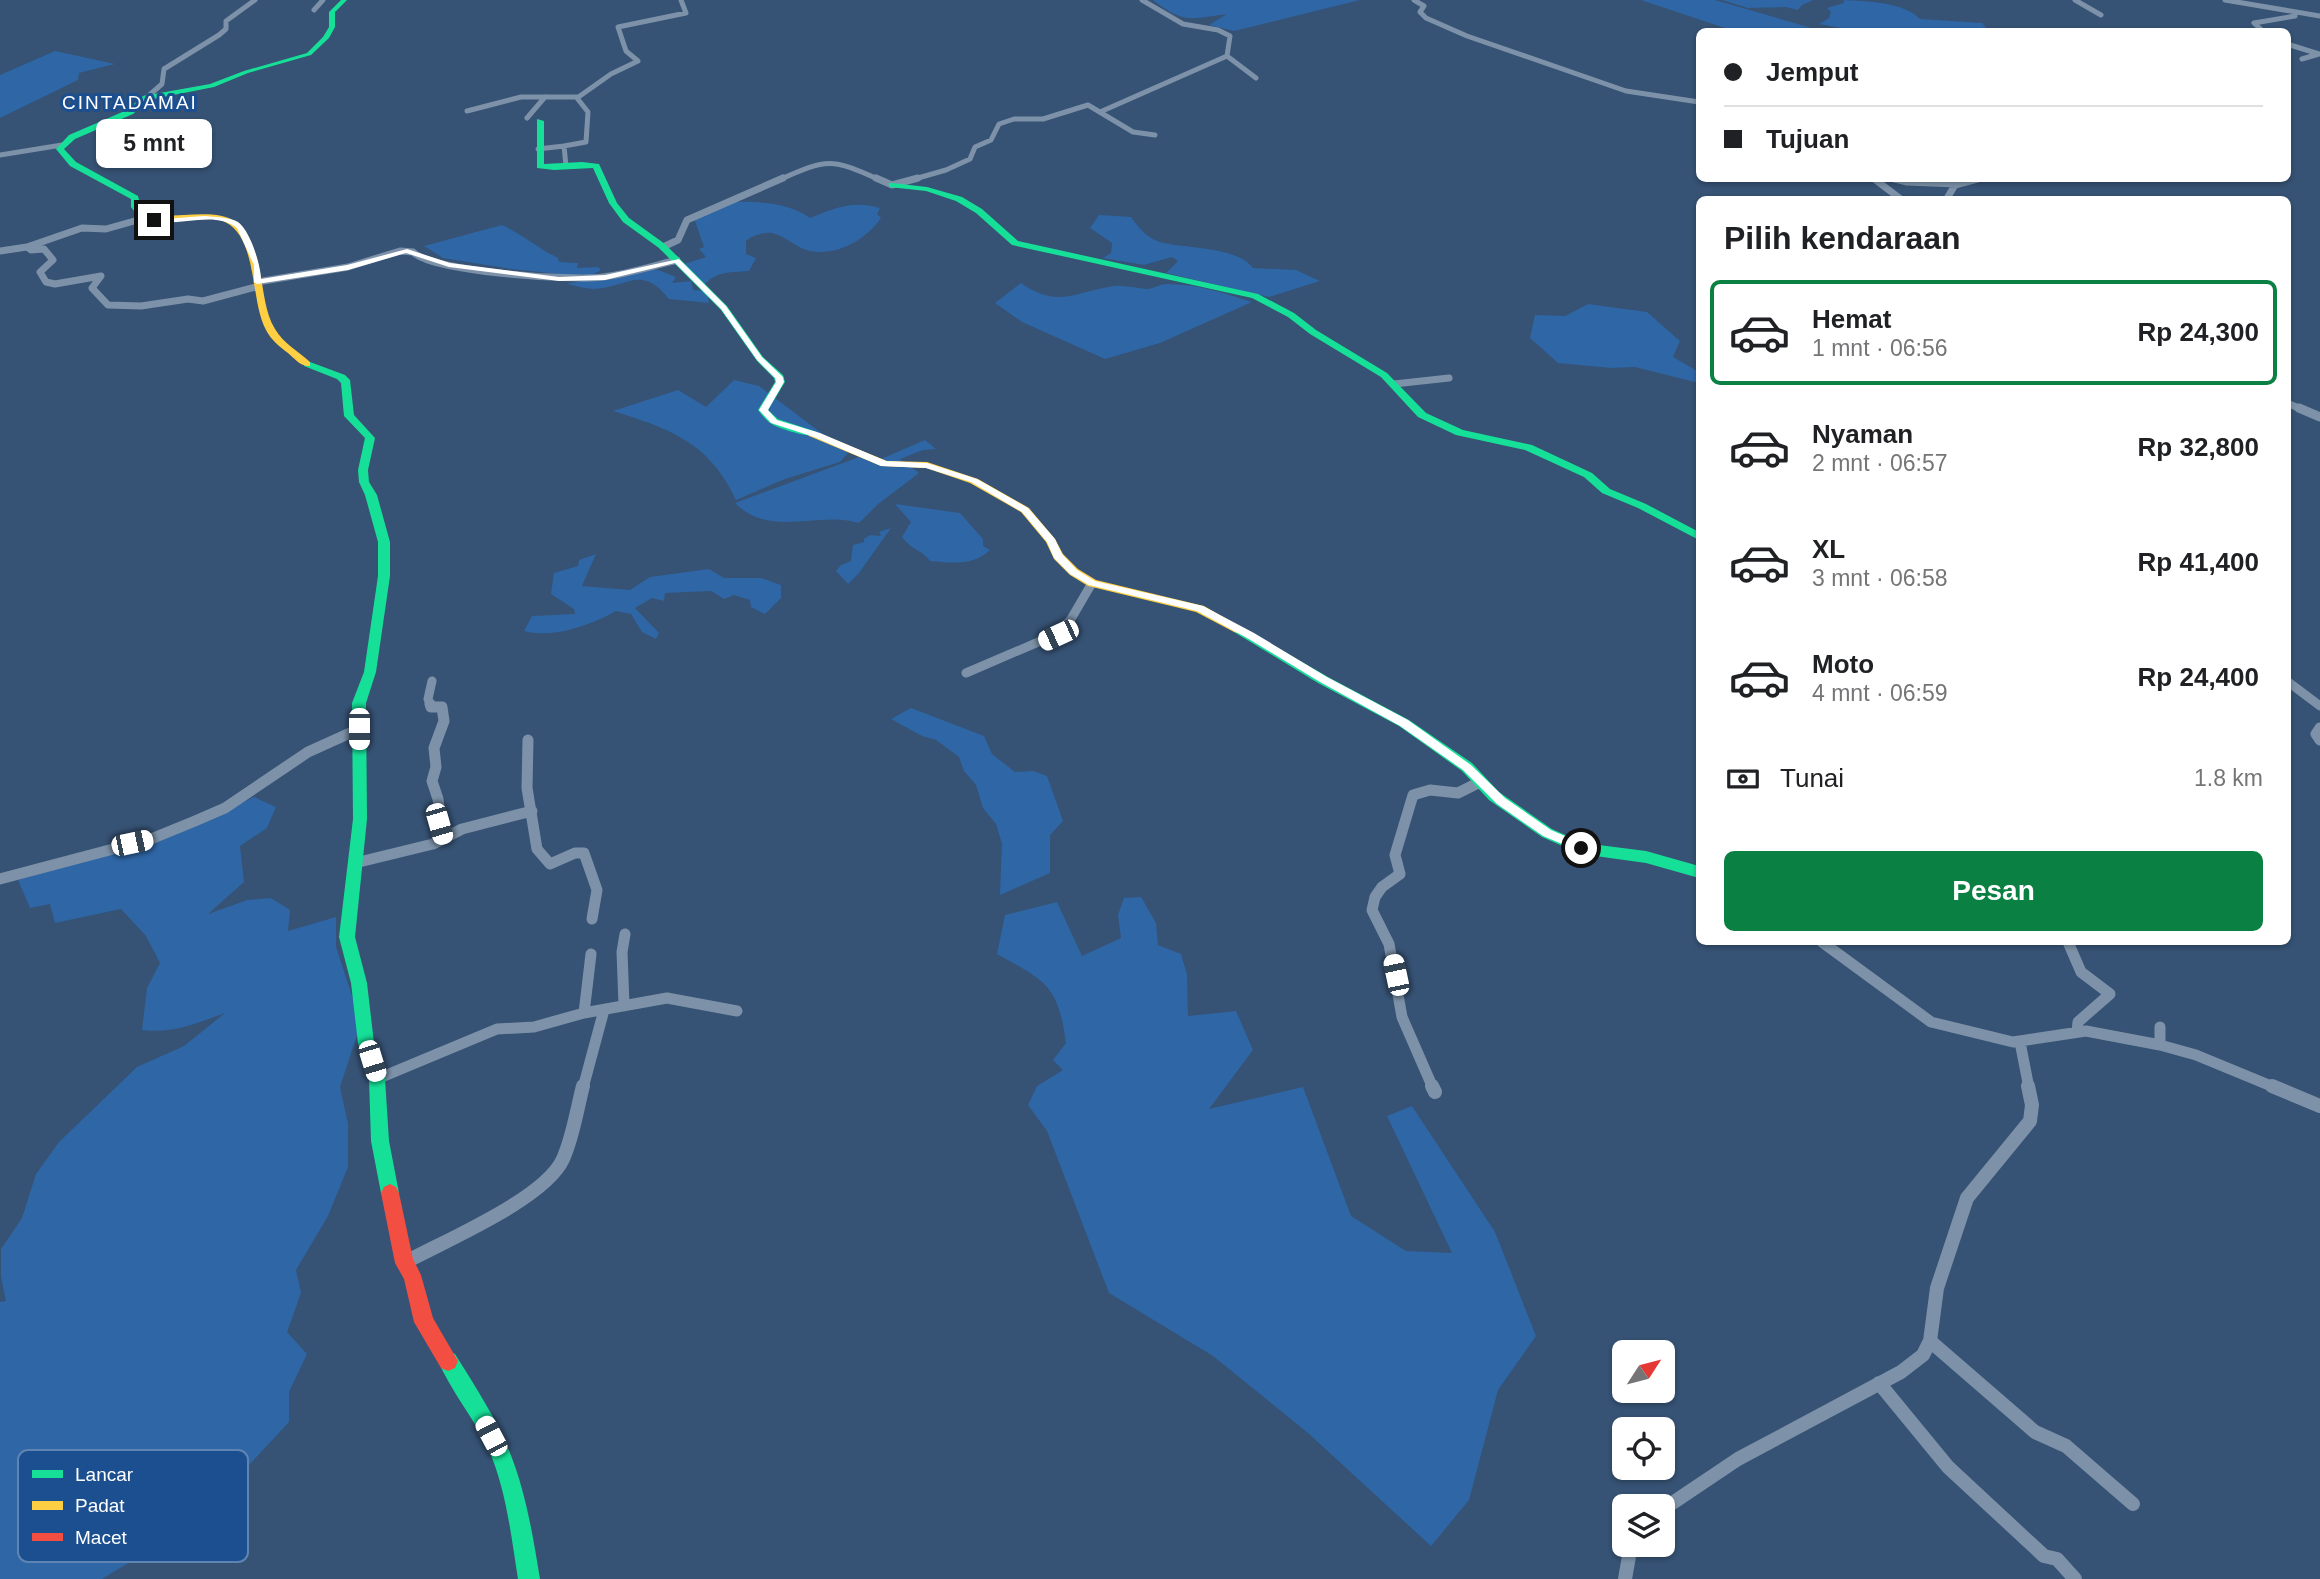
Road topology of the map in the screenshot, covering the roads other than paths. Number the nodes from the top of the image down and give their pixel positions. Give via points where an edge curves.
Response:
1 (255, 0) edge
2 (323, 0) edge
3 (344, 0) edge
4 (681, 0) edge
5 (1142, 0) edge
6 (1414, 0) edge
7 (2075, 0) edge
8 (2225, 0) edge
9 (314, 10) dead end
10 (2101, 15) dead end
11 (2302, 15) junction
12 (2320, 16) edge
13 (2260, 28) edge
14 (2291, 45) edge
15 (1227, 57) junction
16 (2302, 59) dead end
17 (1256, 78) dead end
18 (545, 97) junction
19 (578, 97) junction
20 (146, 98) junction
21 (1696, 102) edge
22 (467, 111) dead end
23 (1100, 112) junction
24 (533, 119) joint
25 (1155, 135) dead end
26 (62, 145) junction
27 (564, 146) junction
28 (538, 149) junction
29 (0, 155) edge
30 (566, 166) junction
31 (1878, 182) edge
32 (1902, 182) edge
33 (1924, 182) edge
34 (1947, 182) edge
35 (1965, 182) edge
36 (1957, 184) junction
37 (892, 185) junction
38 (1897, 196) edge
39 (1951, 196) edge
40 (145, 218) junction
41 (26, 247) junction
42 (663, 247) junction
43 (0, 251) edge
44 (677, 260) junction
45 (256, 284) junction
46 (1449, 378) dead end
47 (1394, 384) junction
48 (2291, 404) edge
49 (2320, 417) edge
50 (1696, 535) edge
51 (1092, 583) junction
52 (966, 673) dead end
53 (432, 681) dead end
54 (2291, 684) edge
55 (2320, 706) edge
56 (2320, 728) edge
57 (359, 729) junction
58 (528, 740) dead end
59 (2320, 740) edge
60 (1480, 782) junction
61 (532, 811) junction
62 (443, 838) junction
63 (355, 863) junction
64 (1696, 871) edge
65 (0, 879) edge
66 (592, 919) dead end
67 (625, 934) dead end
68 (1826, 945) edge
69 (2069, 945) edge
70 (592, 954) dead end
71 (624, 1006) junction
72 (604, 1010) junction
73 (737, 1011) dead end
74 (584, 1013) junction
75 (2160, 1027) dead end
76 (2077, 1031) junction
77 (2020, 1042) junction
78 (2160, 1045) junction
79 (377, 1079) junction
80 (1435, 1092) dead end
81 (2320, 1106) edge
82 (404, 1263) junction
83 (1930, 1341) junction
84 (1879, 1383) junction
85 (1675, 1501) edge
86 (2133, 1504) dead end
87 (1628, 1557) edge
88 (529, 1579) edge
89 (1625, 1579) edge
90 (2075, 1579) edge

1 - 20 street via 226,21 226,29 209,43 164,69 162,84
2 - 9 street
3 - 20 street via 332,12 326,38 304,57 212,86
4 - 19 street via 686,13 618,27 626,51 638,61
5 - 15 street via 1166,16 1226,33 1230,36
6 - 21 street via 1424,6 1420,12 1426,18 1467,36 1634,94
7 - 10 street
8 - 11 street
11 - 12 street
11 - 13 street via 2254,23
14 - 16 street via 2319,54
15 - 17 street
15 - 23 street
18 - 19 street
18 - 22 street via 503,100
18 - 24 street
19 - 27 street via 588,112 586,142
20 - 26 street via 130,112 92,126
23 - 25 street via 1130,133
23 - 37 street via 1086,104 1043,119 1005,121 991,140 975,146 967,161
24 - 28 street
26 - 29 street
26 - 40 street via 67,158 135,198 135,207
27 - 28 street
27 - 30 street
28 - 30 street via 541,168
30 - 42 street via 596,166 626,219
31 - 38 street
32 - 33 street
34 - 36 street
35 - 36 street
36 - 39 street
37 - 42 street via 840,162 811,165 687,220 679,238
37 - 47 street via 958,197 982,213 999,234 1016,243 1255,296
40 - 41 street via 106,229 82,228
40 - 45 street via 234,223 257,265
41 - 43 street
41 - 45 street via 44,249 52,257 40,272 46,282 101,276 92,288 103,302 116,306 188,299 199,302
42 - 44 street
44 - 45 street via 580,280 461,267 400,251 340,269
44 - 51 street via 724,308 760,359 779,377 763,410 769,418 884,464 927,465 974,481 1025,510 1058,556
45 - 57 street via 271,331 308,365 346,382 349,416 370,438 364,482 384,541 384,576 370,672 359,704
46 - 47 street
47 - 50 street via 1417,412 1444,426 1528,447
48 - 49 street
51 - 52 street via 1058,635
51 - 60 street via 1200,609 1404,723
53 - 62 street via 428,700 431,706 442,707 444,718 434,748 432,782
54 - 55 street
56 - 59 street via 2316,734
57 - 63 street via 360,819
57 - 65 street via 308,752 225,808 195,821 150,839
58 - 61 street via 527,788
60 - 64 street via 1501,801 1567,843
60 - 80 street via 1458,793 1430,790 1413,795 1395,855 1400,874 1382,887 1372,905 1389,944 1402,1017
61 - 62 street
61 - 66 street via 537,849 547,862 584,853 597,890
62 - 63 street
63 - 79 street via 347,937
67 - 71 street
68 - 77 street via 1922,1017
69 - 76 street via 2083,975 2110,994 2078,1022
70 - 74 street
71 - 72 street
71 - 73 street via 670,998
72 - 74 street
72 - 82 street via 563,1159 548,1181
74 - 79 street via 541,1026 497,1029
75 - 78 street
76 - 77 street
76 - 78 street
77 - 83 street via 2032,1105 2030,1121 1967,1198 1937,1288
78 - 81 street
79 - 82 street via 380,1141
82 - 88 street via 412,1275 424,1322 471,1398 503,1464 520,1518
83 - 84 street via 1919,1359
83 - 86 street via 2035,1432 2066,1446
84 - 85 street via 1738,1459
84 - 90 street via 1948,1467
87 - 89 street

